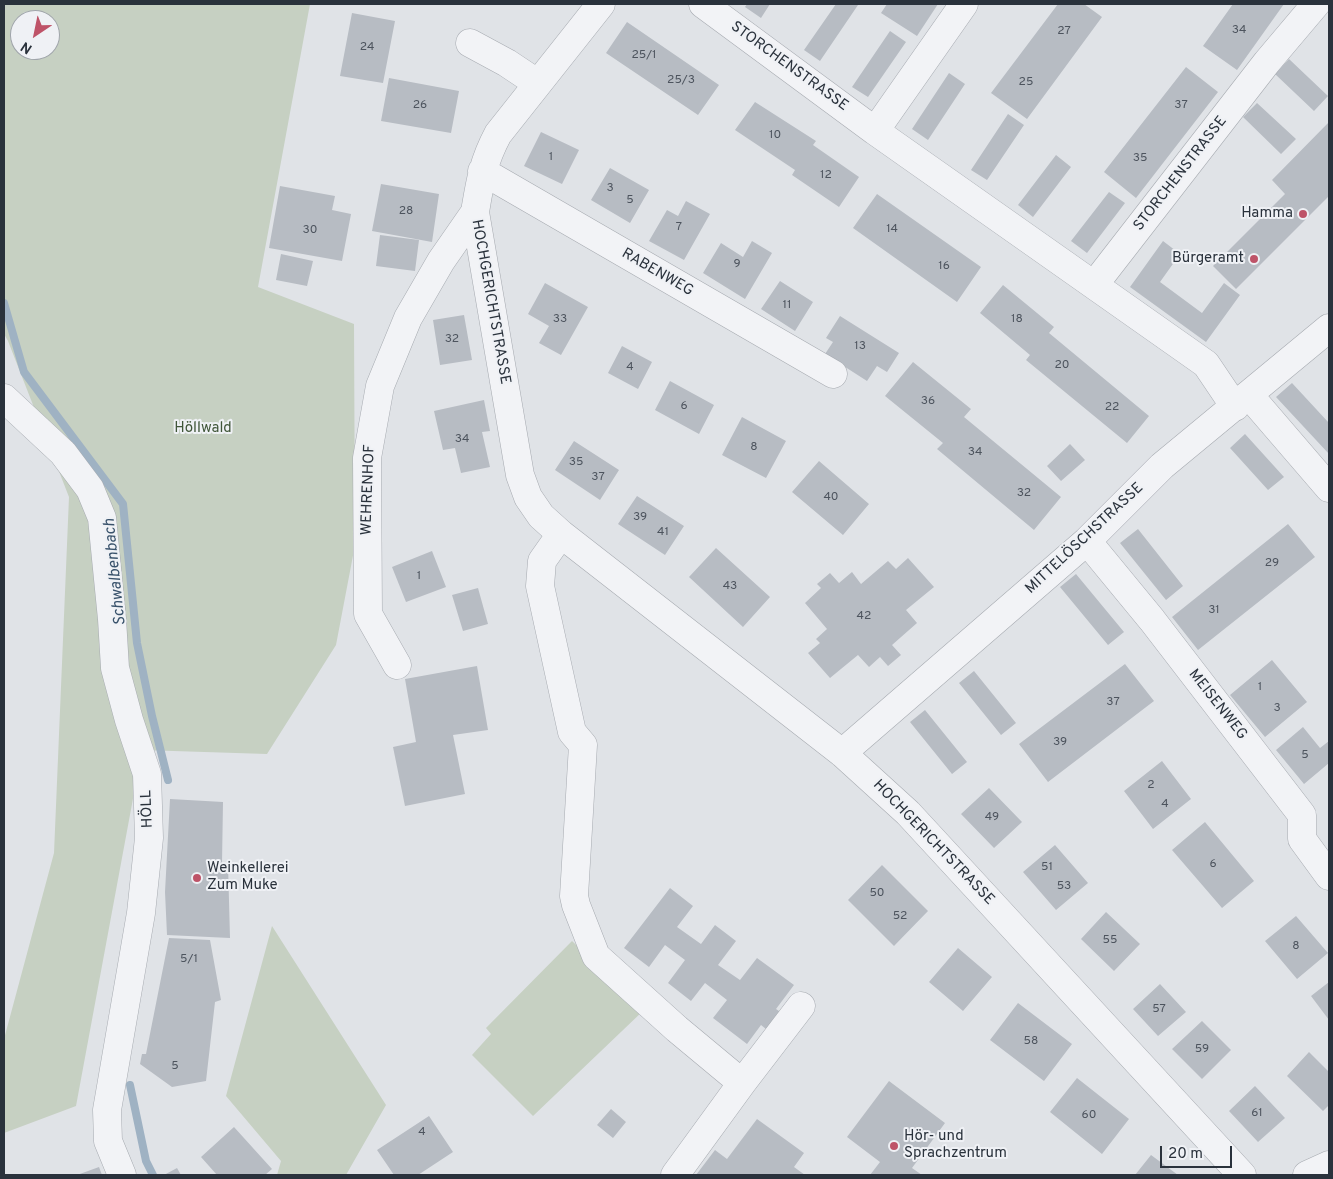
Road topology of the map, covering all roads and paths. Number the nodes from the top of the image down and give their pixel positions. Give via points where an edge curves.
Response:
1 (601, 4) edge
2 (703, 4) edge
3 (964, 4) edge
4 (1316, 4) edge
5 (470, 43) dead end
6 (537, 83) junction
7 (875, 130) junction
8 (482, 171) junction
9 (475, 212) junction
10 (1094, 286) junction
11 (1329, 328) edge
12 (833, 374) dead end
13 (4, 398) edge
14 (1242, 401) junction
15 (1329, 488) edge
16 (561, 534) junction
17 (1087, 541) junction
18 (397, 665) dead end
19 (842, 752) junction
20 (1329, 876) edge
21 (801, 1006) dead end
22 (742, 1083) junction
23 (1329, 1165) edge
24 (122, 1175) edge
25 (675, 1175) edge
26 (1242, 1175) edge
27 (1307, 1175) edge

1 - 6 street, HOCHGERICHTSTRASSE
2 - 7 street, STORCHENSTRASSE
3 - 7 street
4 - 10 street, STORCHENSTRASSE via 1267,62
5 - 6 street
6 - 8 street, HOCHGERICHTSTRASSE via 498,134
7 - 10 street, STORCHENSTRASSE
8 - 9 street, HOCHGERICHTSTRASSE
8 - 12 street, RABENWEG
9 - 16 street, HOCHGERICHTSTRASSE via 520,475 528,498 541,516
9 - 18 street, WEHRENHOF via 408,318 380,386 367,458 368,614
10 - 14 street, STORCHENSTRASSE via 1206,364
11 - 14 street, MITTELÖSCHSTRASSE
13 - 24 street, HÖLL via 63,453 90,489 102,518 115,668 147,774 149,838 141,913 107,1110 108,1141
14 - 15 street, STORCHENSTRASSE
14 - 17 street, MITTELÖSCHSTRASSE via 1162,466
16 - 19 street, HOCHGERICHTSTRASSE
16 - 22 street via 542,561 540,586 572,732 583,745 576,905 596,956
17 - 19 street, MITTELÖSCHSTRASSE
17 - 20 street, MEISENWEG via 1302,815 1302,839
19 - 26 street, HOCHGERICHTSTRASSE via 908,813
21 - 22 street
22 - 25 street
23 - 27 street

